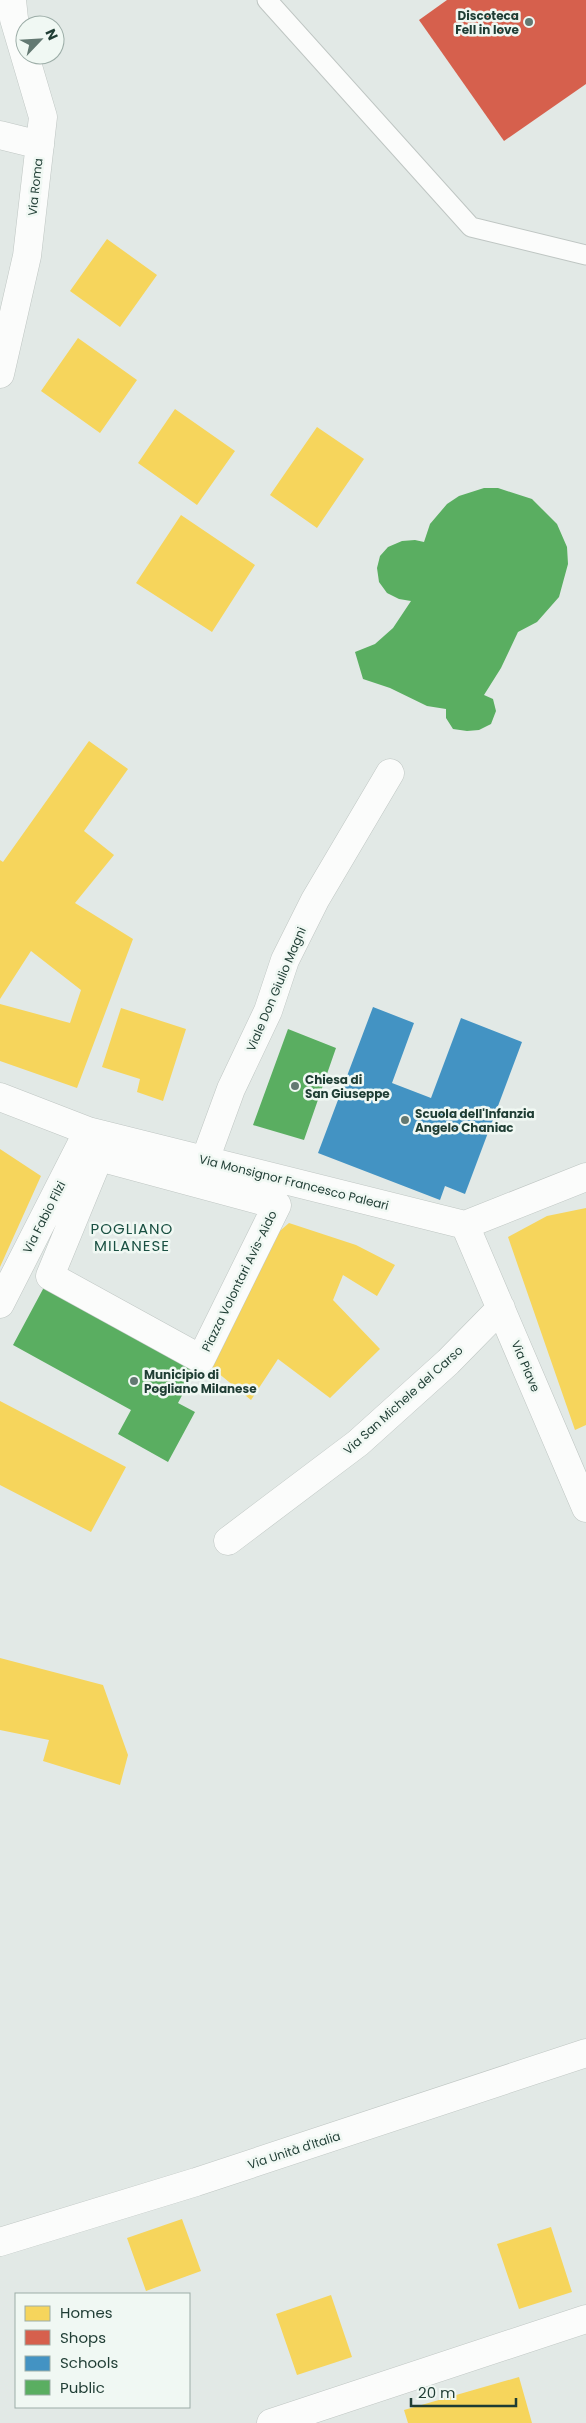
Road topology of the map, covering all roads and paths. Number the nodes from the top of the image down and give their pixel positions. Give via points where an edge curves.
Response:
1 (12, 0) edge
2 (267, 0) edge
3 (0, 135) edge
4 (40, 145) junction
5 (586, 255) edge
6 (0, 374) edge
7 (390, 773) dead end
8 (0, 1096) edge
9 (88, 1131) junction
10 (99, 1157) joint
11 (205, 1160) junction
12 (586, 1177) edge
13 (466, 1225) junction
14 (0, 1304) edge
15 (501, 1308) junction
16 (586, 1508) edge
17 (228, 1541) dead end
18 (586, 2053) edge
19 (0, 2242) edge
20 (586, 2318) edge
21 (271, 2423) edge

1 - 4 street, Via Roma via 14,18 43,117
2 - 5 lane via 471,227
3 - 4 street
4 - 6 street, Via Roma via 27,256
7 - 11 street, Viale Don Giulio Magni via 344,849 285,960 268,1011 231,1089
8 - 9 street, Via Monsignor Francesco Paleari
9 - 11 street, Via Monsignor Francesco Paleari
9 - 14 street, Via Fabio Filzi
10 - 10 street, Piazza Volontari Avis-Aido via 50,1276 201,1359 277,1205
11 - 13 street, Via Monsignor Francesco Paleari
12 - 13 street
13 - 15 street, Via Piave
15 - 16 street, Via Piave
15 - 17 street, Via San Michele del Carso via 448,1362 358,1443
18 - 19 street, Via Unità d'Italia via 196,2182
20 - 21 street

